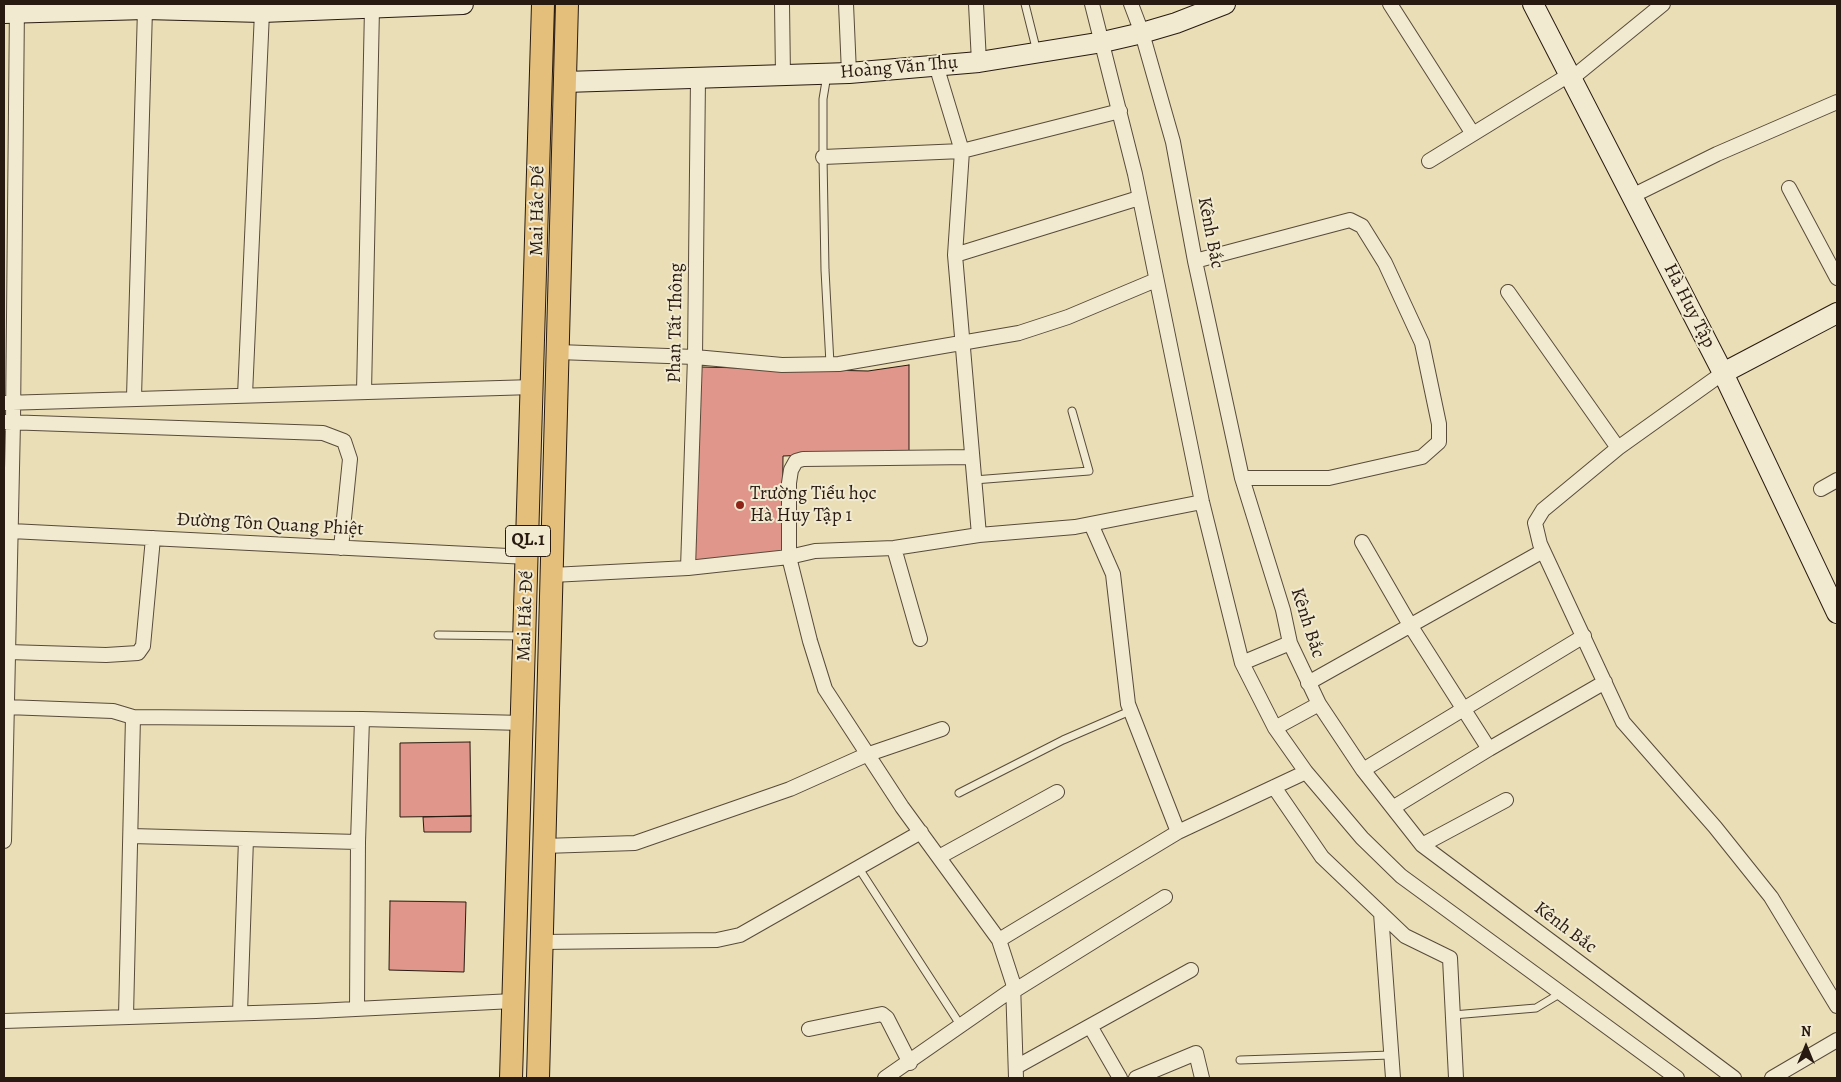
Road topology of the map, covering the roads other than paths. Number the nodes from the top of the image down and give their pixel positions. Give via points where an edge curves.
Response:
1 (464, 4) edge
2 (543, 4) edge
3 (567, 4) edge
4 (782, 4) edge
5 (846, 4) edge
6 (976, 4) edge
7 (1026, 4) edge
8 (1092, 4) edge
9 (1131, 4) edge
10 (1225, 4) edge
11 (1390, 4) edge
12 (1533, 4) edge
13 (1663, 4) edge
14 (372, 8) junction
15 (145, 9) junction
16 (12, 10) edge
17 (262, 12) junction
18 (1142, 33) junction
19 (1103, 42) junction
20 (1037, 53) junction
21 (979, 62) junction
22 (936, 65) junction
23 (849, 73) junction
24 (827, 74) junction
25 (783, 76) junction
26 (1570, 77) junction
27 (698, 78) junction
28 (566, 82) junction
29 (1837, 102) edge
30 (1120, 111) junction
31 (1474, 134) junction
32 (962, 151) junction
33 (823, 157) junction
34 (1429, 161) dead end
35 (1790, 188) dead end
36 (1632, 196) junction
37 (1140, 198) junction
38 (537, 254) junction
39 (561, 254) junction
40 (955, 255) junction
41 (1195, 260) junction
42 (1837, 278) edge
43 (1156, 280) junction
44 (1508, 292) dead end
45 (1837, 314) edge
46 (963, 344) junction
47 (558, 352) junction
48 (695, 358) junction
49 (830, 364) junction
50 (1723, 373) junction
51 (533, 387) junction
52 (364, 392) junction
53 (245, 395) junction
54 (134, 397) junction
55 (9, 402) edge
56 (1072, 411) dead end
57 (8, 422) edge
58 (1618, 448) junction
59 (972, 457) junction
60 (1242, 478) junction
61 (974, 480) junction
62 (1837, 480) edge
63 (1821, 489) dead end
64 (1202, 502) junction
65 (1091, 524) junction
66 (11, 532) junction
67 (979, 535) junction
68 (153, 538) junction
69 (1362, 542) dead end
70 (7, 548) edge
71 (341, 548) junction
72 (894, 548) junction
73 (1543, 551) junction
74 (528, 557) junction
75 (789, 557) junction
76 (688, 568) junction
77 (552, 576) junction
78 (1837, 612) edge
79 (1410, 625) junction
80 (438, 635) dead end
81 (525, 636) junction
82 (1584, 636) junction
83 (920, 638) dead end
84 (1290, 643) junction
85 (8, 652) junction
86 (1242, 663) junction
87 (1308, 682) junction
88 (1605, 682) junction
89 (1319, 704) junction
90 (6, 707) junction
91 (1462, 709) junction
92 (1130, 711) junction
93 (133, 717) junction
94 (362, 719) junction
95 (522, 723) junction
96 (1275, 728) junction
97 (942, 729) dead end
98 (1489, 749) junction
99 (866, 755) junction
100 (1362, 770) junction
101 (1306, 772) junction
102 (1274, 787) junction
103 (1057, 792) dead end
104 (959, 793) dead end
105 (1506, 800) dead end
106 (1394, 807) junction
107 (921, 832) junction
108 (1178, 832) junction
109 (131, 836) junction
110 (246, 839) junction
111 (4, 841) edge
112 (358, 842) junction
113 (1422, 844) junction
114 (544, 846) junction
115 (939, 857) junction
116 (858, 868) junction
117 (1166, 898) dead end
118 (1380, 913) junction
119 (999, 940) junction
120 (542, 942) junction
121 (1191, 970) dead end
122 (1014, 989) junction
123 (1561, 993) junction
124 (513, 1001) junction
125 (1837, 1006) edge
126 (357, 1009) junction
127 (240, 1013) junction
128 (1453, 1015) junction
129 (126, 1016) junction
130 (4, 1021) edge
131 (962, 1026) junction
132 (1090, 1026) junction
133 (809, 1029) dead end
134 (1837, 1040) edge
135 (1391, 1055) junction
136 (1240, 1060) dead end
137 (910, 1063) junction
138 (1016, 1073) edge
139 (511, 1078) edge
140 (538, 1078) edge
141 (885, 1078) edge
142 (1120, 1078) edge
143 (1136, 1078) edge
144 (1202, 1078) edge
145 (1393, 1078) edge
146 (1456, 1078) edge
147 (1677, 1078) edge
148 (1734, 1078) edge
149 (1772, 1078) edge

1 - 14 street
2 - 38 main road, Mai Hắc Đế / QL.1
3 - 28 main road, Mai Hắc Đế / QL.1
4 - 25 street
5 - 23 street
6 - 21 street
7 - 20 lane
8 - 19 street
9 - 18 street, Kênh Bắc
10 - 18 street, Hoàng Văn Thụ
11 - 31 street
12 - 26 street, Hà Huy Tập
13 - 26 street
14 - 17 street
14 - 52 street
15 - 16 street
15 - 17 street
15 - 54 street
16 - 55 street
17 - 53 street
18 - 19 street, Hoàng Văn Thụ
18 - 41 street, Kênh Bắc via 1173,142
19 - 20 street, Hoàng Văn Thụ
19 - 30 street
20 - 21 street, Hoàng Văn Thụ
21 - 22 street, Hoàng Văn Thụ
22 - 23 street, Hoàng Văn Thụ
22 - 32 street
23 - 24 street, Hoàng Văn Thụ
24 - 25 street, Hoàng Văn Thụ
24 - 33 lane via 823,99
25 - 27 street, Hoàng Văn Thụ
26 - 31 street
26 - 36 street, Hà Huy Tập
27 - 28 street, Hoàng Văn Thụ
27 - 48 street, Phan Tất Thông
28 - 39 main road, Mai Hắc Đế / QL.1
29 - 36 street via 1717,154
30 - 32 street
30 - 37 street
31 - 34 street
32 - 33 street
32 - 40 street
33 - 49 lane
35 - 42 street
36 - 50 street, Hà Huy Tập
37 - 40 street
37 - 43 street
38 - 39 main road
38 - 51 main road, Mai Hắc Đế / QL.1
39 - 47 main road, Mai Hắc Đế / QL.1
40 - 46 street
41 - 60 street, Kênh Bắc
41 - 60 street via 1350,220 1362,226 1385,263 1422,343 1428,370 1439,424 1439,442 1422,458 1329,478
43 - 46 street via 1027,331
43 - 64 street
44 - 58 street
45 - 50 street
46 - 49 street
46 - 59 street
47 - 48 street
47 - 77 main road, Mai Hắc Đế / QL.1
48 - 49 street via 782,365
48 - 76 street, Phan Tất Thông
50 - 58 street
50 - 78 street, Hà Huy Tập
51 - 52 street
51 - 74 main road, Mai Hắc Đế / QL.1
52 - 53 street
53 - 54 street
54 - 55 street
55 - 57 street
56 - 61 lane via 1089,471
57 - 66 street
57 - 71 street via 323,433 344,441 350,459
58 - 73 street via 1543,510 1535,523
59 - 61 street
59 - 75 street via 796,461 789,483
60 - 84 street, Kênh Bắc
61 - 67 street
62 - 63 street
64 - 65 street
64 - 86 street
65 - 67 street
65 - 92 street via 1113,574
66 - 68 street, Đường Tôn Quang Phiệt
66 - 70 street
67 - 72 street
68 - 71 street, Đường Tôn Quang Phiệt
68 - 85 street via 144,646 138,653 106,656
69 - 79 street
70 - 85 street
71 - 74 street, Đường Tôn Quang Phiệt
72 - 75 street via 815,551
72 - 83 street
73 - 79 street
73 - 82 street
74 - 81 main road, Mai Hắc Đế / QL.1
75 - 76 street
75 - 99 street via 825,688
76 - 77 street
77 - 114 main road, Mai Hắc Đế / QL.1
79 - 87 street
79 - 91 street
80 - 81 lane
81 - 95 main road, Mai Hắc Đế / QL.1
82 - 88 street
82 - 91 street
84 - 86 street
84 - 87 street, Kênh Bắc
85 - 90 street
86 - 96 street
87 - 89 street, Kênh Bắc
88 - 98 street
88 - 125 street via 1623,722 1771,897
89 - 96 street
89 - 100 street, Kênh Bắc
90 - 93 street via 112,712
90 - 111 street
91 - 98 street
91 - 100 street
92 - 104 lane
92 - 108 street
93 - 94 street
93 - 109 street
94 - 95 street
94 - 112 street
95 - 124 main road, Mai Hắc Đế / QL.1
96 - 101 street
97 - 99 street
98 - 106 street
99 - 107 street
99 - 114 street via 790,789 636,843
100 - 106 street, Kênh Bắc
101 - 102 street
101 - 123 street via 1362,838 1401,876
102 - 108 street
102 - 118 street via 1322,857
103 - 115 street
105 - 113 street
106 - 113 street, Kênh Bắc
107 - 115 street
107 - 116 street
108 - 119 street
109 - 110 street
109 - 129 street
110 - 112 street
110 - 127 street
112 - 126 street
113 - 148 street, Kênh Bắc
114 - 120 main road, Mai Hắc Đế / QL.1
115 - 119 street
116 - 120 street via 740,935 717,940
116 - 131 lane
117 - 122 street
118 - 128 street via 1405,936 1450,958
118 - 135 street
119 - 122 street
120 - 140 main road, Mai Hắc Đế / QL.1
121 - 132 street
122 - 131 street
122 - 138 street
123 - 128 lane via 1536,1008
123 - 147 street
124 - 126 street
124 - 139 main road, Mai Hắc Đế / QL.1
126 - 127 street
127 - 129 street
128 - 146 street
129 - 130 street
131 - 137 street
132 - 138 street
132 - 142 street
133 - 137 street via 882,1014
134 - 149 street
135 - 136 lane
135 - 145 street
137 - 141 street
143 - 144 street via 1196,1053

